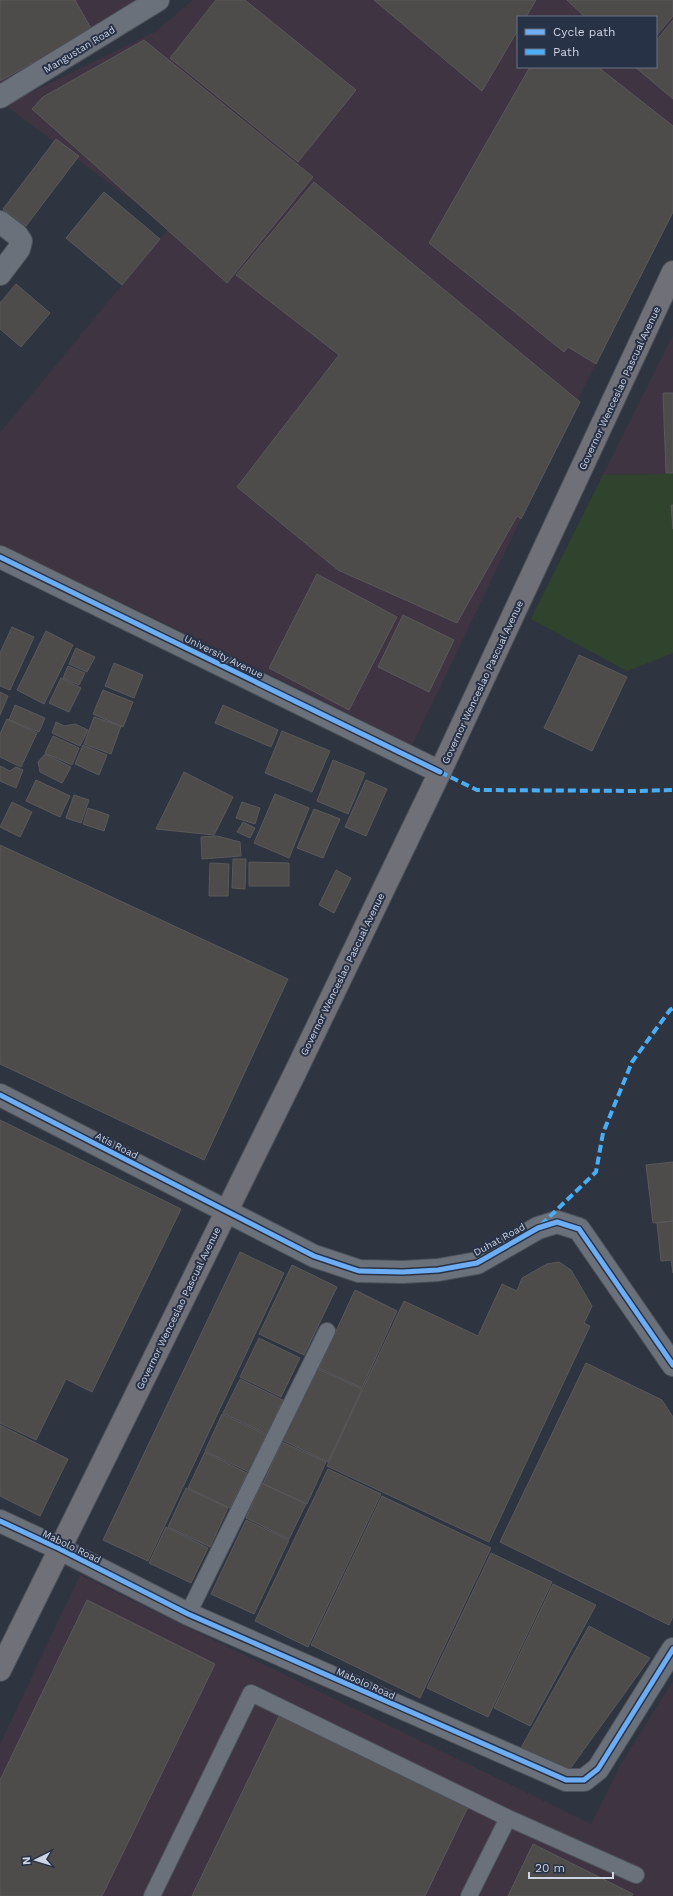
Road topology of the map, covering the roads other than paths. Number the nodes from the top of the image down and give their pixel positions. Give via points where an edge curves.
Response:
1 (158, 0) edge
2 (0, 97) edge
3 (0, 222) edge
4 (673, 272) edge
5 (0, 274) edge
6 (0, 557) edge
7 (440, 772) junction
8 (0, 1095) edge
9 (226, 1211) junction
10 (327, 1331) dead end
11 (673, 1365) edge
12 (0, 1521) edge
13 (60, 1549) junction
14 (188, 1614) junction
15 (673, 1649) edge
16 (0, 1670) edge
17 (508, 1818) junction
18 (636, 1875) dead end
19 (152, 1896) edge
20 (469, 1896) edge

1 - 2 street, Mangustan Road
3 - 5 street via 21,241 20,249
4 - 7 main road, Governor Wenceslao Pascual Avenue
6 - 7 street, University Avenue
7 - 9 main road, Governor Wenceslao Pascual Avenue
8 - 9 street, Atis Road
9 - 11 street, Duhat Road via 314,1256 359,1271 438,1270 477,1262 538,1228 557,1222 579,1229
9 - 13 main road, Governor Wenceslao Pascual Avenue
10 - 14 lane
12 - 13 street, Mabolo Road
13 - 14 street, Mabolo Road
13 - 16 main road, Governor Wenceslao Pascual Avenue
14 - 15 street, Mabolo Road via 566,1780 584,1780 598,1769
17 - 18 lane
17 - 19 lane via 251,1693
17 - 20 lane

